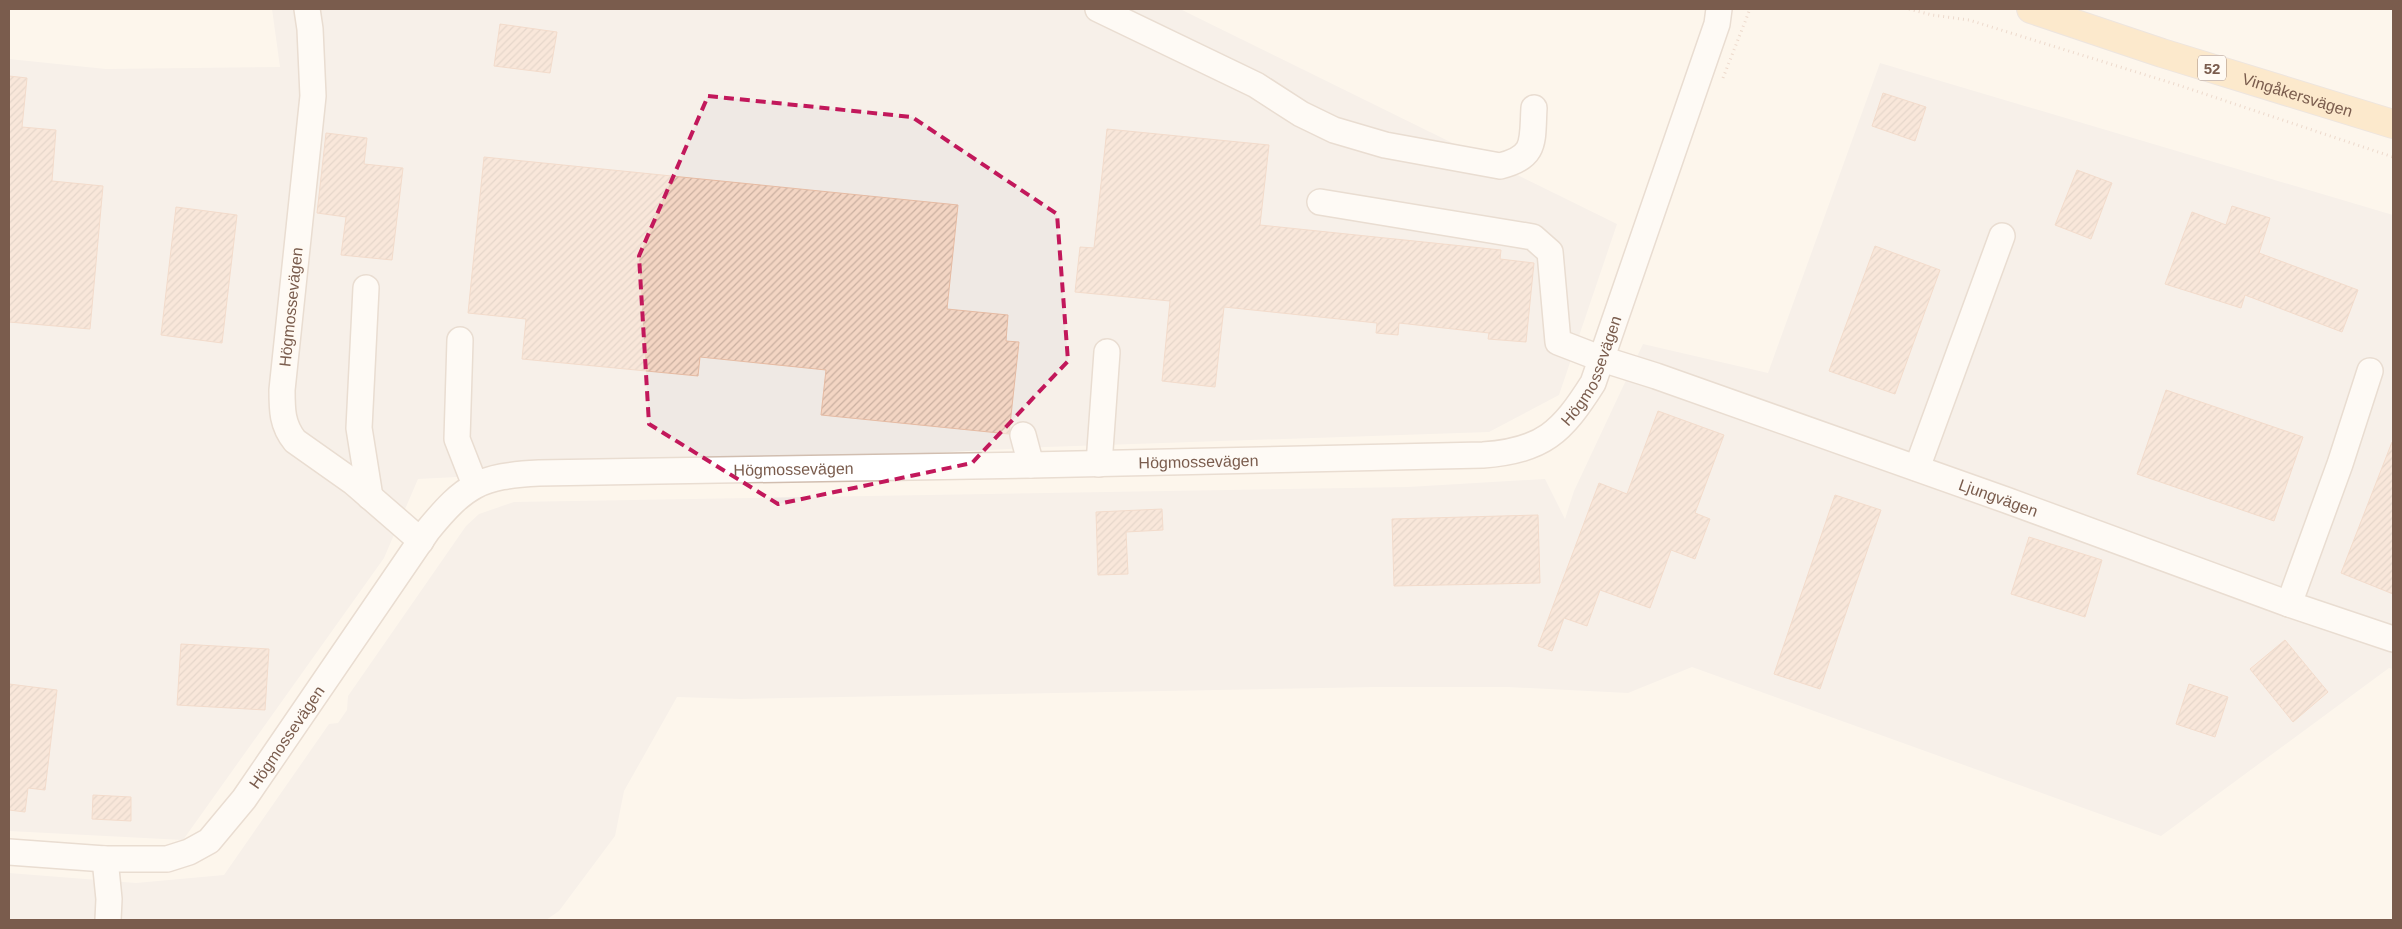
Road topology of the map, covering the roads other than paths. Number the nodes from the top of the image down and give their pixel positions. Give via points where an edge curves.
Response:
1 (307, 9) edge
2 (1098, 9) edge
3 (2031, 9) edge
4 (1721, 14) edge
5 (1534, 108) dead end
6 (2393, 124) edge
7 (1320, 202) dead end
8 (2002, 236) dead end
9 (366, 288) dead end
10 (460, 340) dead end
11 (1107, 352) dead end
12 (1602, 359) junction
13 (2370, 372) dead end
14 (1023, 435) dead end
15 (1099, 464) junction
16 (1031, 466) junction
17 (1917, 468) junction
18 (475, 486) junction
19 (370, 497) junction
20 (420, 541) junction
21 (2289, 604) junction
22 (2393, 639) edge
23 (9, 852) edge
24 (105, 860) junction
25 (108, 920) edge

1 - 19 street, Högmossevägen via 313,96 282,390 283,418 295,441
2 - 5 street via 1256,86 1334,130 1385,145 1500,166 1518,162 1532,145
3 - 6 main road, Vingåkersvägen / 52
4 - 12 street, Högmossevägen
7 - 12 street, Ljungvägen via 1534,236 1550,252 1558,342
8 - 17 street
9 - 19 street via 359,428
10 - 18 street via 457,439
11 - 15 street
12 - 15 street, Högmossevägen via 1593,383 1559,429 1540,443 1506,454
12 - 17 street, Ljungvägen
13 - 21 street
14 - 16 street
15 - 16 street, Högmossevägen
16 - 18 street, Högmossevägen via 539,473 513,474
17 - 21 street, Ljungvägen
18 - 20 street, Högmossevägen via 452,501
19 - 20 street, Högmossevägen
20 - 24 street, Högmossevägen via 244,800 209,841 167,859
21 - 22 street, Ljungvägen
23 - 24 street, Högmossevägen
24 - 25 street

